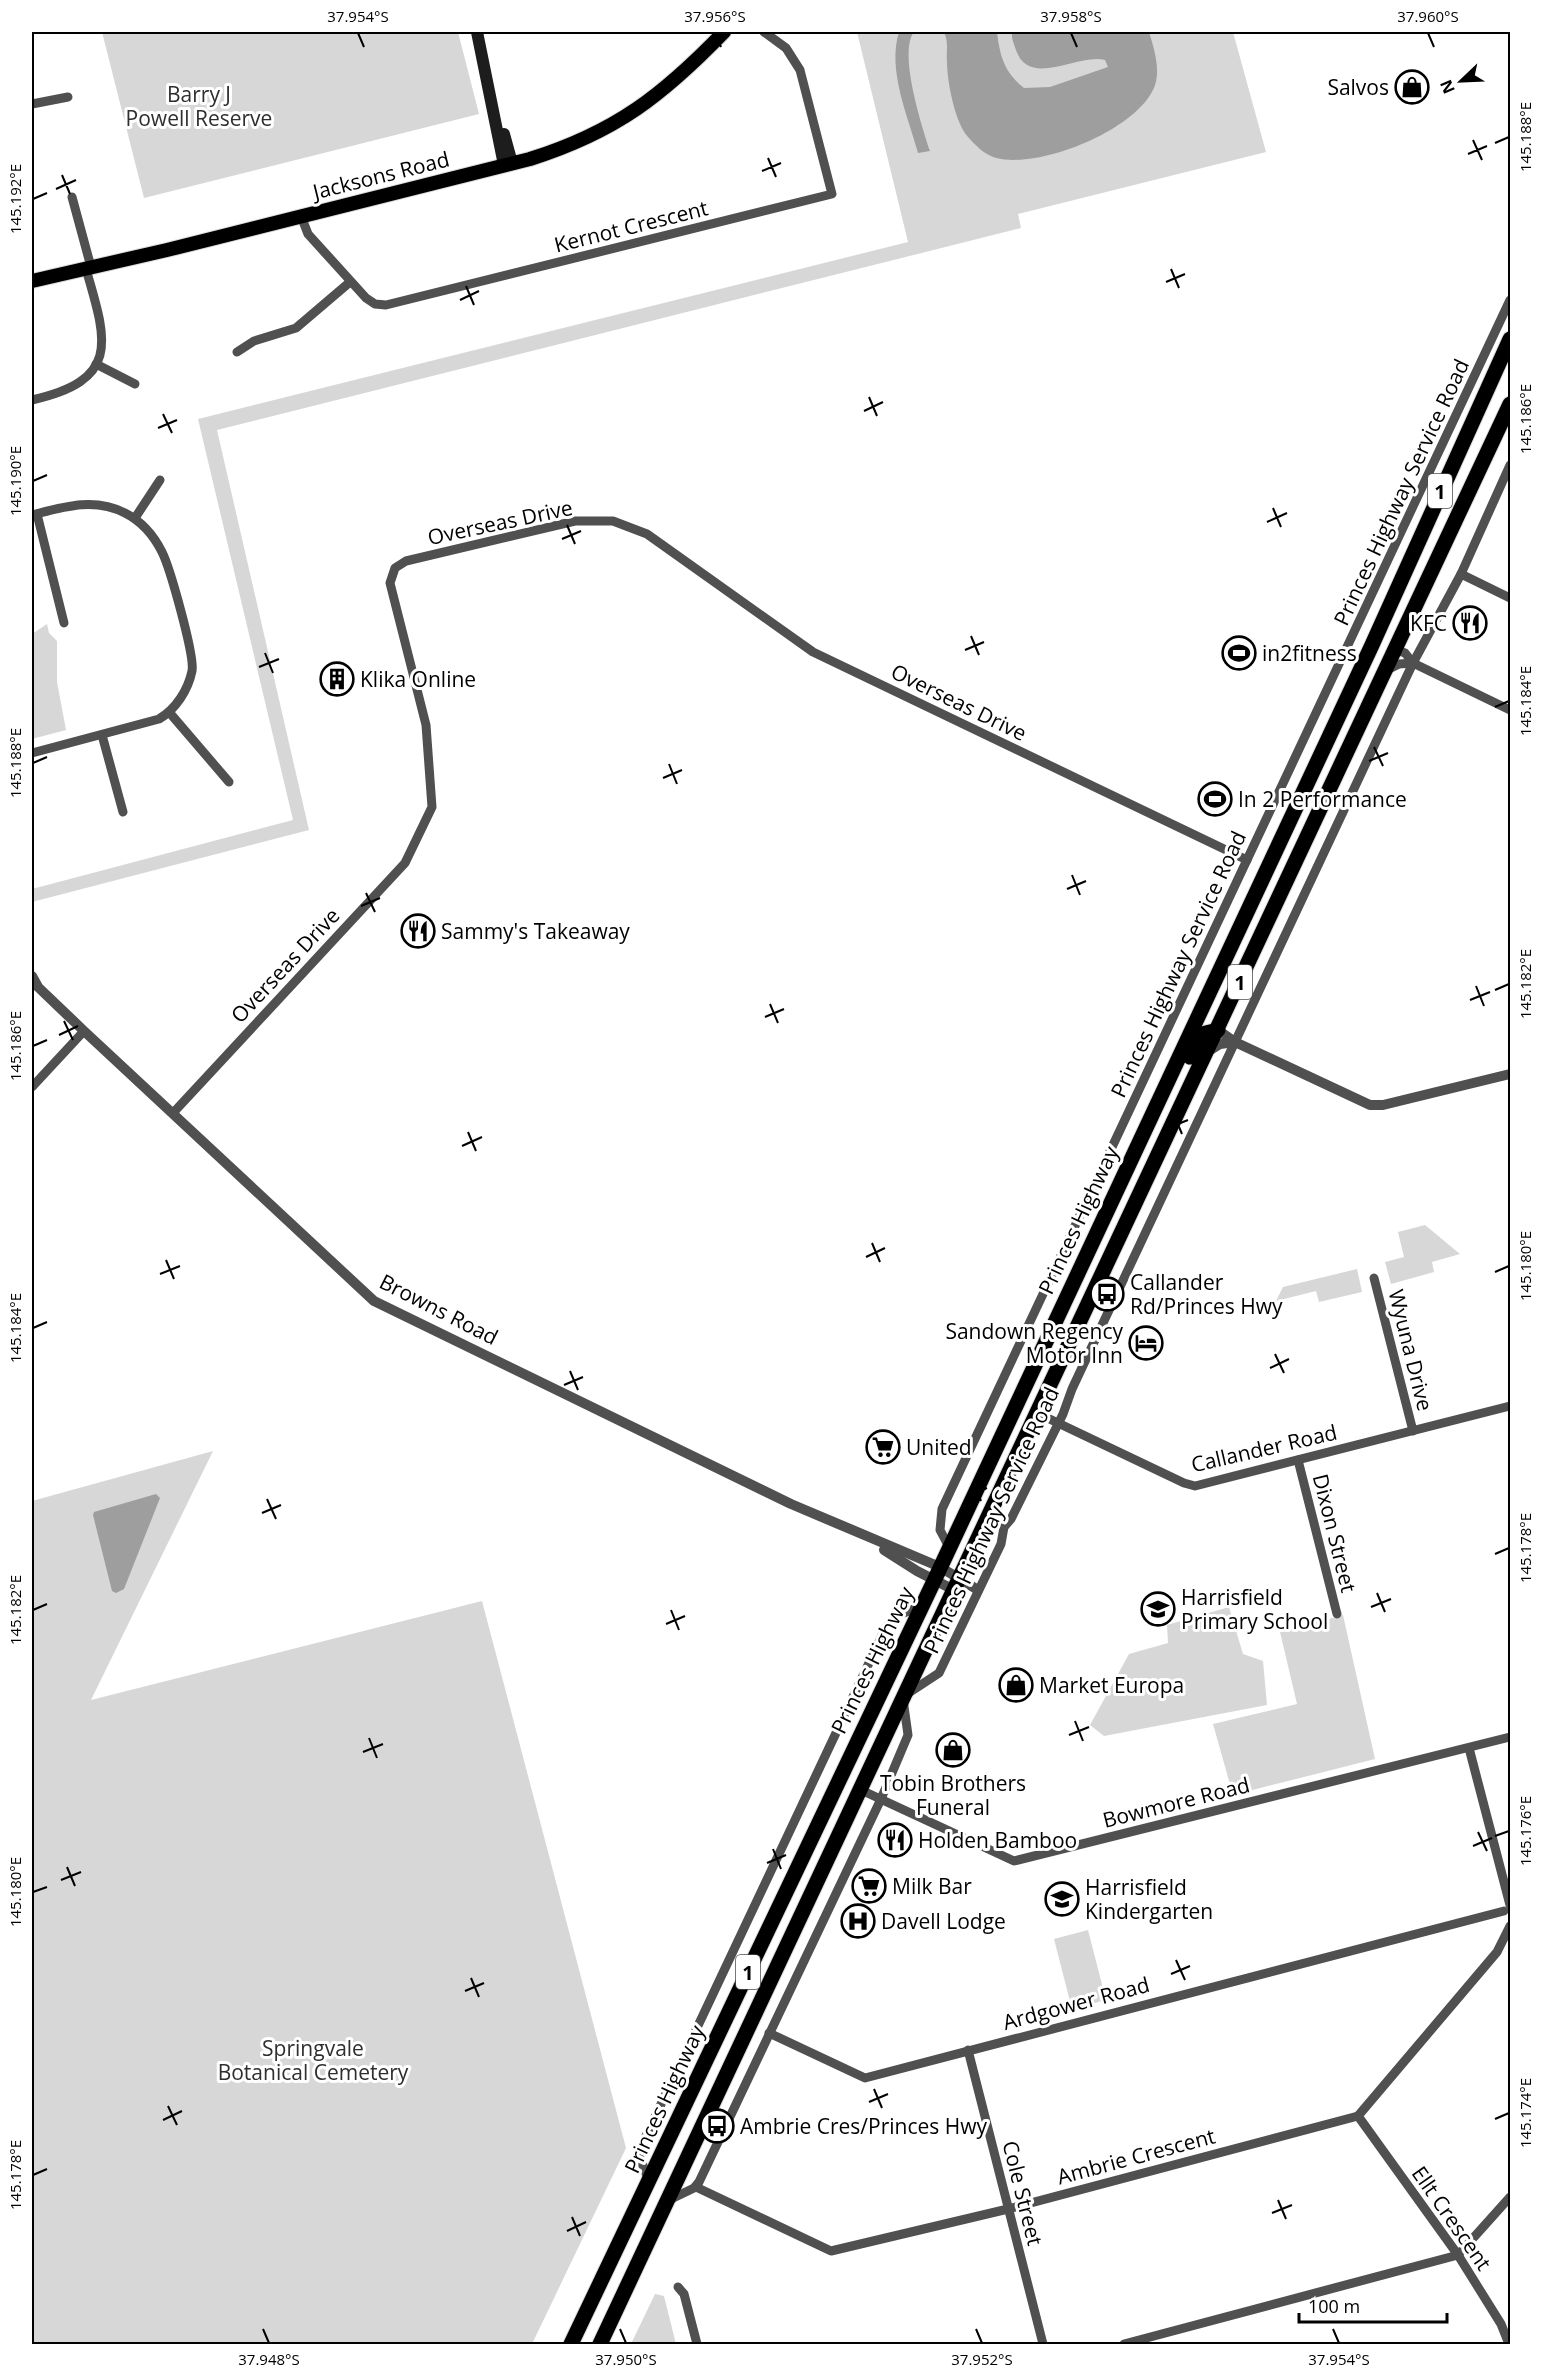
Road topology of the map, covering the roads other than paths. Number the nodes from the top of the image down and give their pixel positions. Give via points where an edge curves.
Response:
1 (471, 32) edge
2 (477, 32) edge
3 (717, 32) edge
4 (724, 32) edge
5 (764, 32) edge
6 (710, 46) junction
7 (481, 58) junction
8 (68, 97) dead end
9 (32, 104) edge
10 (508, 164) junction
11 (72, 197) dead end
12 (301, 216) junction
13 (88, 268) junction
14 (32, 280) edge
15 (350, 282) junction
16 (1510, 300) edge
17 (1510, 339) edge
18 (237, 352) dead end
19 (96, 364) junction
20 (135, 384) dead end
21 (32, 400) edge
22 (1510, 404) edge
23 (1510, 465) edge
24 (160, 480) dead end
25 (34, 515) edge
26 (135, 518) junction
27 (1461, 574) junction
28 (1510, 598) edge
29 (64, 623) dead end
30 (1372, 645) junction
31 (1397, 650) junction
32 (1413, 663) junction
33 (1387, 670) junction
34 (1510, 710) edge
35 (169, 712) junction
36 (102, 735) junction
37 (32, 753) edge
38 (230, 782) dead end
39 (123, 812) dead end
40 (1247, 861) junction
41 (32, 976) edge
42 (35, 986) edge
43 (1218, 1030) junction
44 (84, 1031) junction
45 (1235, 1042) junction
46 (1207, 1052) junction
47 (1510, 1074) edge
48 (32, 1087) edge
49 (173, 1113) junction
50 (1130, 1160) junction
51 (1374, 1278) dead end
52 (1510, 1406) edge
53 (1037, 1413) junction
54 (1058, 1424) junction
55 (1413, 1431) junction
56 (1298, 1460) junction
57 (949, 1547) junction
58 (937, 1574) junction
59 (956, 1583) junction
60 (978, 1590) junction
61 (922, 1605) junction
62 (1337, 1614) dead end
63 (903, 1697) junction
64 (1510, 1737) edge
65 (1468, 1748) junction
66 (852, 1749) junction
67 (874, 1760) junction
68 (840, 1779) junction
69 (861, 1790) junction
70 (881, 1799) junction
71 (1508, 1907) edge
72 (1510, 1926) edge
73 (769, 2033) junction
74 (968, 2050) junction
75 (1358, 2116) junction
76 (649, 2181) junction
77 (696, 2187) junction
78 (1510, 2197) edge
79 (667, 2201) junction
80 (1008, 2209) junction
81 (1458, 2255) junction
82 (678, 2287) dead end
83 (571, 2344) edge
84 (600, 2344) edge
85 (697, 2344) edge
86 (1043, 2344) edge
87 (1124, 2344) edge
88 (1509, 2344) edge

1 - 7 main road
2 - 7 main road
3 - 6 main road, Jacksons Road
4 - 6 main road, Jacksons Road
5 - 15 street, Kernot Crescent via 786,48 800,70 832,194 394,305 370,302
6 - 10 main road, Jacksons Road via 667,88 623,118 567,147
7 - 10 main road
8 - 9 street
10 - 12 main road, Jacksons Road
11 - 13 street
12 - 13 main road, Jacksons Road
12 - 15 street, Kernot Crescent via 308,234
13 - 14 main road, Jacksons Road
13 - 19 street via 102,330
15 - 18 street via 296,328 254,341
16 - 40 street, Princes Highway Service Road
17 - 30 highway, Princes Highway / 1
19 - 20 street
19 - 21 street via 75,387
22 - 31 highway, Princes Highway / 1
23 - 27 street, Princes Highway Service Road
24 - 26 street
25 - 26 street via 66,506 97,504
25 - 29 street
26 - 35 street via 149,532 166,561 192,658 188,686
27 - 28 street
27 - 32 street, Princes Highway Service Road
30 - 31 highway
30 - 50 highway, Princes Highway / 1
31 - 32 street
31 - 33 highway, Princes Highway / 1
32 - 33 street
32 - 34 street
32 - 45 street, Princes Highway Service Road
33 - 43 highway, Princes Highway / 1
35 - 36 street via 147,723
35 - 38 street
36 - 37 street
36 - 39 street
40 - 49 street, Overseas Drive via 813,652 647,534 613,521 575,521 406,561 395,568 390,583 426,725 432,807 405,863
40 - 57 street, Princes Highway Service Road via 942,1509 940,1530
41 - 42 street, Browns Road
42 - 44 street, Browns Road
43 - 45 street
43 - 46 highway, Princes Highway / 1
43 - 50 highway via 1200,1036 1162,1116
44 - 48 street
44 - 49 street, Browns Road
45 - 46 street via 1220,1044
45 - 47 street via 1374,1106
45 - 54 street, Princes Highway Service Road
46 - 53 highway, Princes Highway / 1
49 - 58 street, Browns Road via 374,1301
50 - 57 highway, Princes Highway / 1
51 - 55 street, Wyuna Drive
52 - 55 street, Callander Road
53 - 54 street, Callander Road
53 - 59 highway, Princes Highway / 1
54 - 56 street, Callander Road via 1192,1486
54 - 60 street, Princes Highway Service Road via 1004,1527 1001,1544
55 - 56 street, Callander Road
56 - 62 street, Dixon Street
57 - 58 highway, Princes Highway / 1
58 - 59 street, Browns Road
58 - 61 highway, Princes Highway / 1
59 - 60 street, Browns Road
59 - 63 highway, Princes Highway / 1
60 - 63 street, Princes Highway Service Road via 939,1674
61 - 66 highway, Princes Highway / 1
61 - 76 street, Princes Highway Service Road via 893,1618 885,1629 638,2153
63 - 67 highway, Princes Highway / 1
63 - 70 street via 908,1735
64 - 65 street, Bowmore Road
65 - 70 street, Bowmore Road via 1014,1861
65 - 71 street
66 - 67 highway
66 - 68 highway, Princes Highway / 1
67 - 69 highway, Princes Highway / 1
68 - 69 highway
68 - 76 highway, Princes Highway / 1
69 - 70 street, Bowmore Road
69 - 79 highway, Princes Highway / 1
70 - 73 street
71 - 72 street via 1504,1918
71 - 74 street, Ardgower Road
72 - 75 street via 1497,1952
73 - 74 street, Ardgower Road via 865,2078
73 - 77 street
74 - 80 street, Cole Street
75 - 80 street, Ambrie Crescent
75 - 81 street, Ellt Crescent
76 - 83 highway, Princes Highway / 1
77 - 79 street
77 - 80 street, Ambrie Crescent via 831,2251
78 - 81 street
79 - 84 highway, Princes Highway / 1
80 - 86 street, Cole Street
81 - 87 street
81 - 88 street, Ellt Crescent via 1501,2324
82 - 85 street via 684,2294

